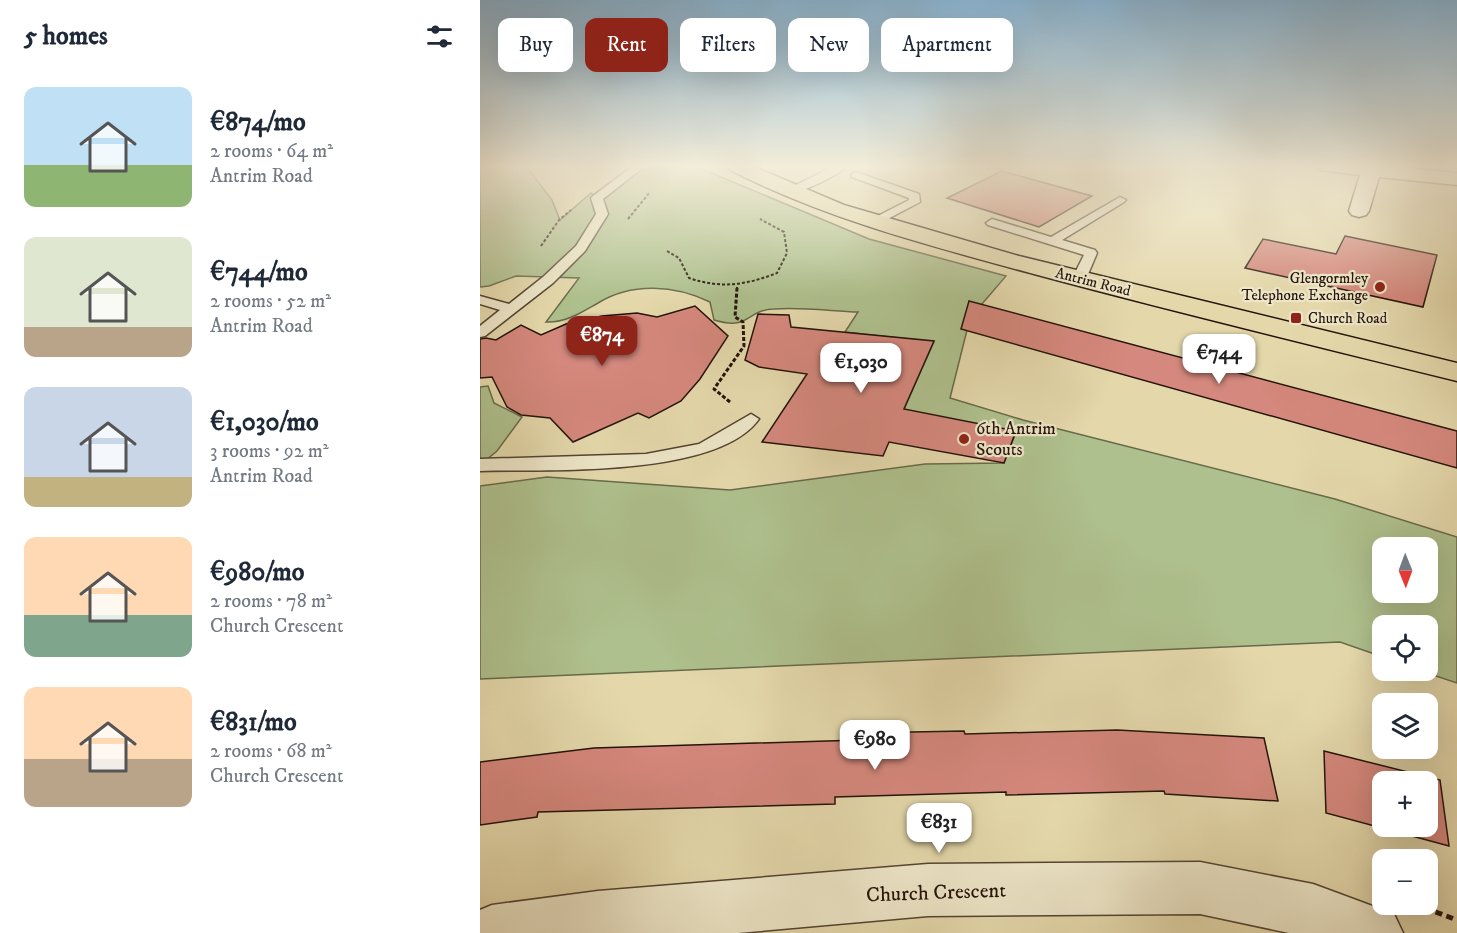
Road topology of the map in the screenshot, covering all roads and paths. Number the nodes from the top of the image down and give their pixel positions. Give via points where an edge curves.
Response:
1 (572, 210) edge
2 (601, 210) edge
3 (843, 210) edge
4 (899, 210) edge
5 (1104, 210) edge
6 (760, 219) dead end
7 (876, 221) junction
8 (992, 223) dead end
9 (1053, 241) junction
10 (541, 247) dead end
11 (667, 251) dead end
12 (1079, 279) junction
13 (737, 287) junction
14 (480, 300) edge
15 (511, 309) junction
16 (480, 333) edge
17 (1457, 372) edge
18 (752, 419) joint
19 (480, 465) edge
20 (1438, 913) edge
21 (1457, 920) edge
22 (492, 933) edge
23 (1375, 933) edge

1 - 10 path
2 - 15 lane via 602,214 581,248
3 - 7 main road, Antrim Road
4 - 7 lane
5 - 9 lane
6 - 13 path via 784,232 787,254 777,273
7 - 12 main road, Antrim Road
8 - 9 lane
9 - 12 lane via 1092,253
11 - 13 path via 680,258 689,278 707,286
12 - 17 main road, Antrim Road
13 - 18 path via 735,317 742,322 744,346 714,389
14 - 15 lane
15 - 16 lane
18 - 19 lane via 704,448 646,460
20 - 21 path
22 - 23 street, Church Crescent via 598,918 928,890 1200,888 1312,911

